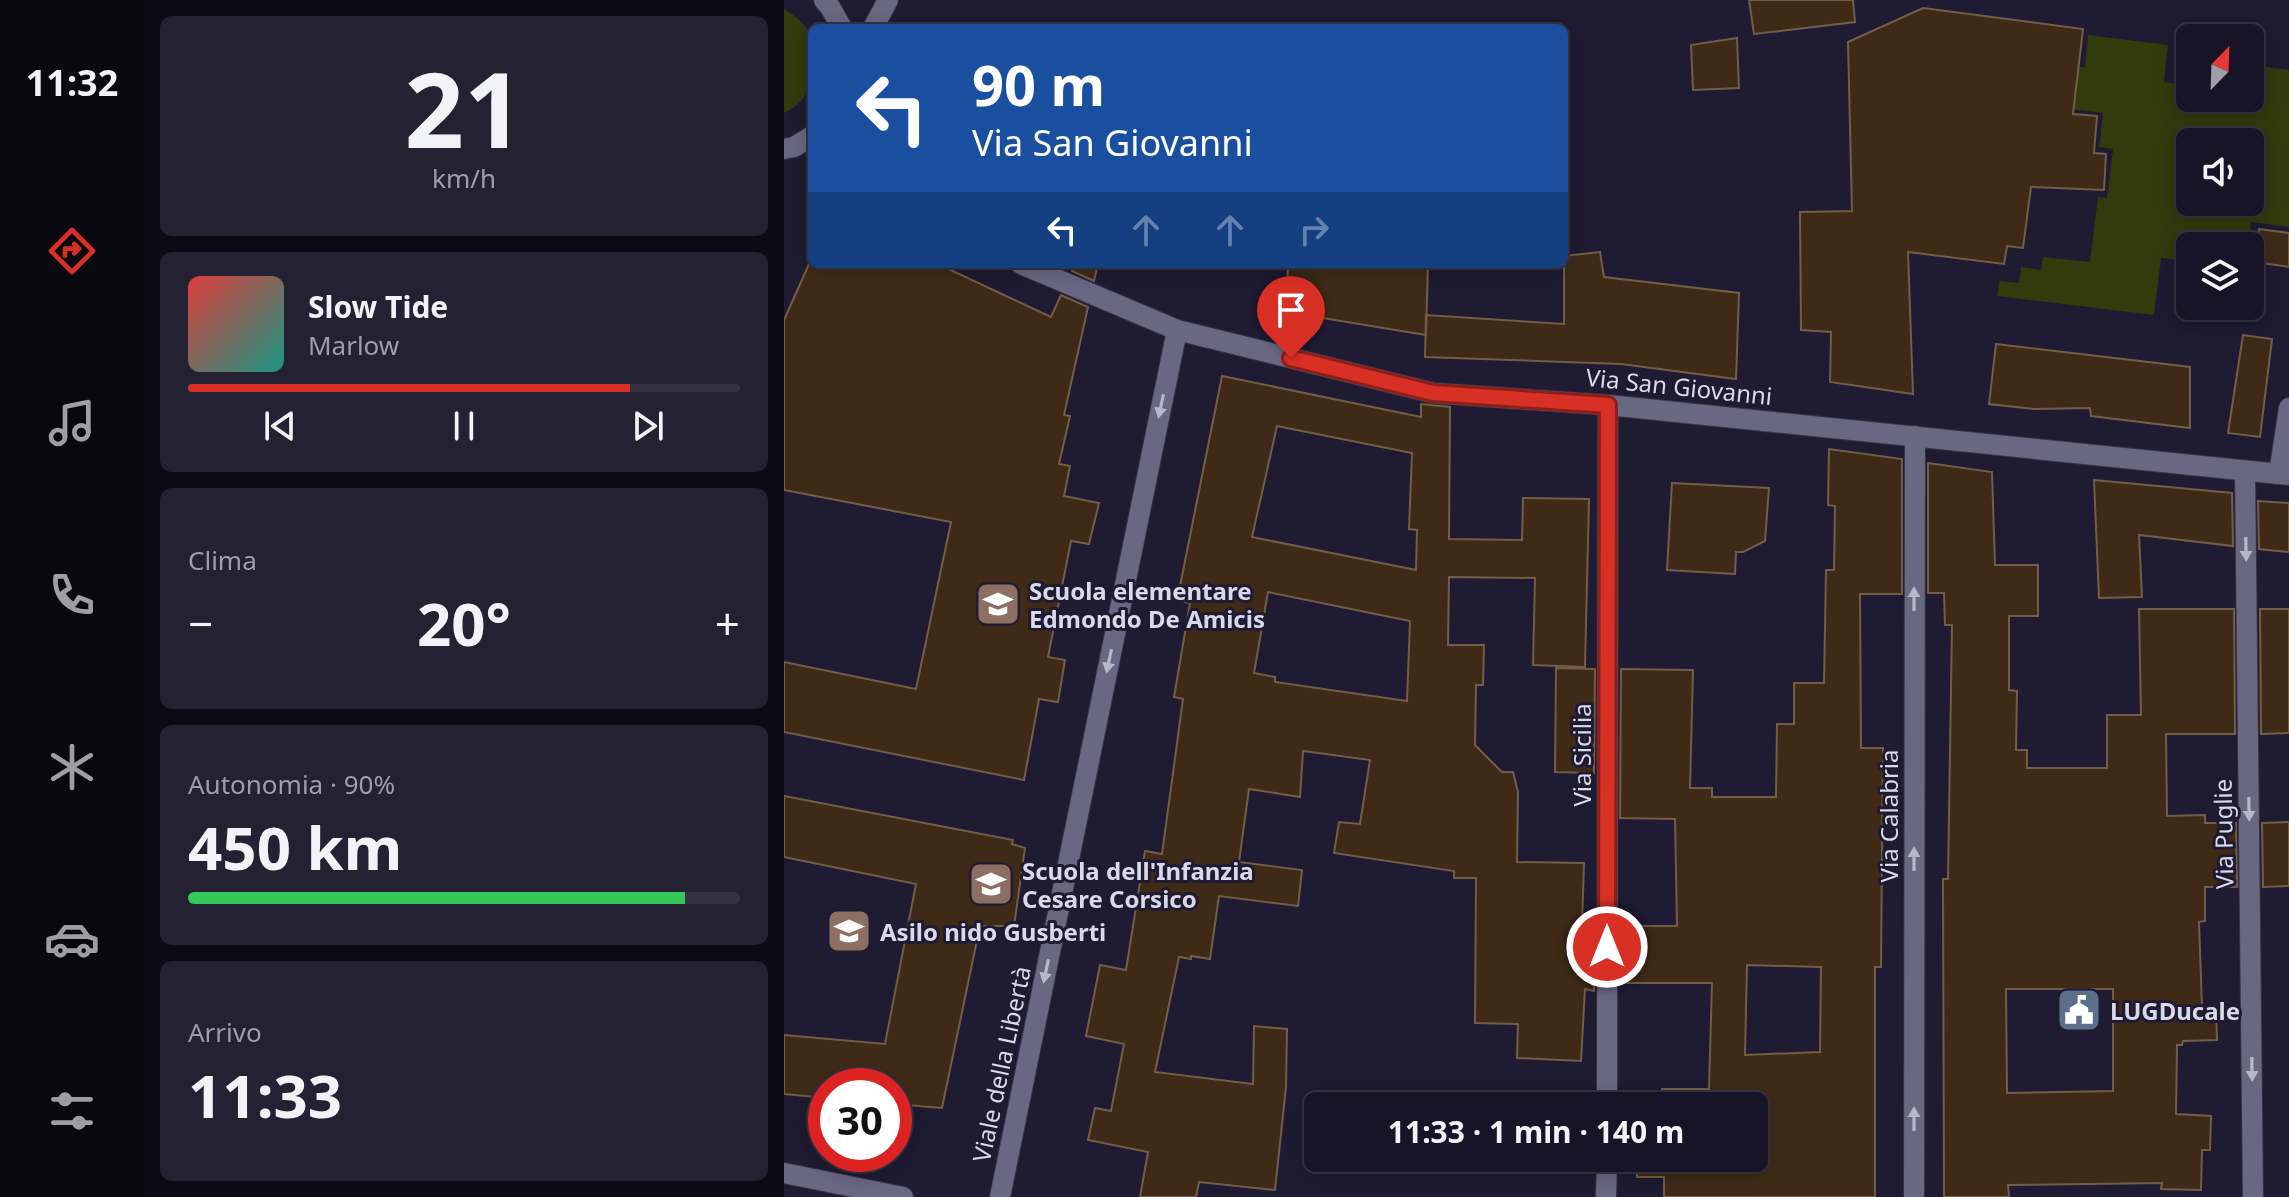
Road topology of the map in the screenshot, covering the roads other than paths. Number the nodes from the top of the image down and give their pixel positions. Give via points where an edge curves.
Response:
1 (824, 0) edge
2 (888, 0) edge
3 (840, 24) edge
4 (875, 24) edge
5 (1033, 268) edge
6 (1177, 330) junction
7 (1608, 405) junction
8 (2289, 408) edge
9 (1915, 436) junction
10 (2245, 471) junction
11 (2284, 475) edge
12 (1607, 1092) edge
13 (1607, 1172) edge
14 (784, 1173) edge
15 (903, 1197) edge
16 (1000, 1197) edge
17 (1606, 1197) edge
18 (1914, 1197) edge
19 (2253, 1197) edge

1 - 3 street
2 - 4 street
5 - 6 street, Via San Giovanni
6 - 7 street, Via San Giovanni via 1433,393
6 -> 16 street, Viale della Libertà
7 - 9 street, Via San Giovanni
7 - 12 street, Via Sicilia
8 - 11 street
9 - 10 street, Via San Giovanni
18 -> 9 street, Via Calabria
10 - 11 street, Via San Giovanni
10 -> 19 street, Via Puglie
13 - 17 street
14 - 15 street

